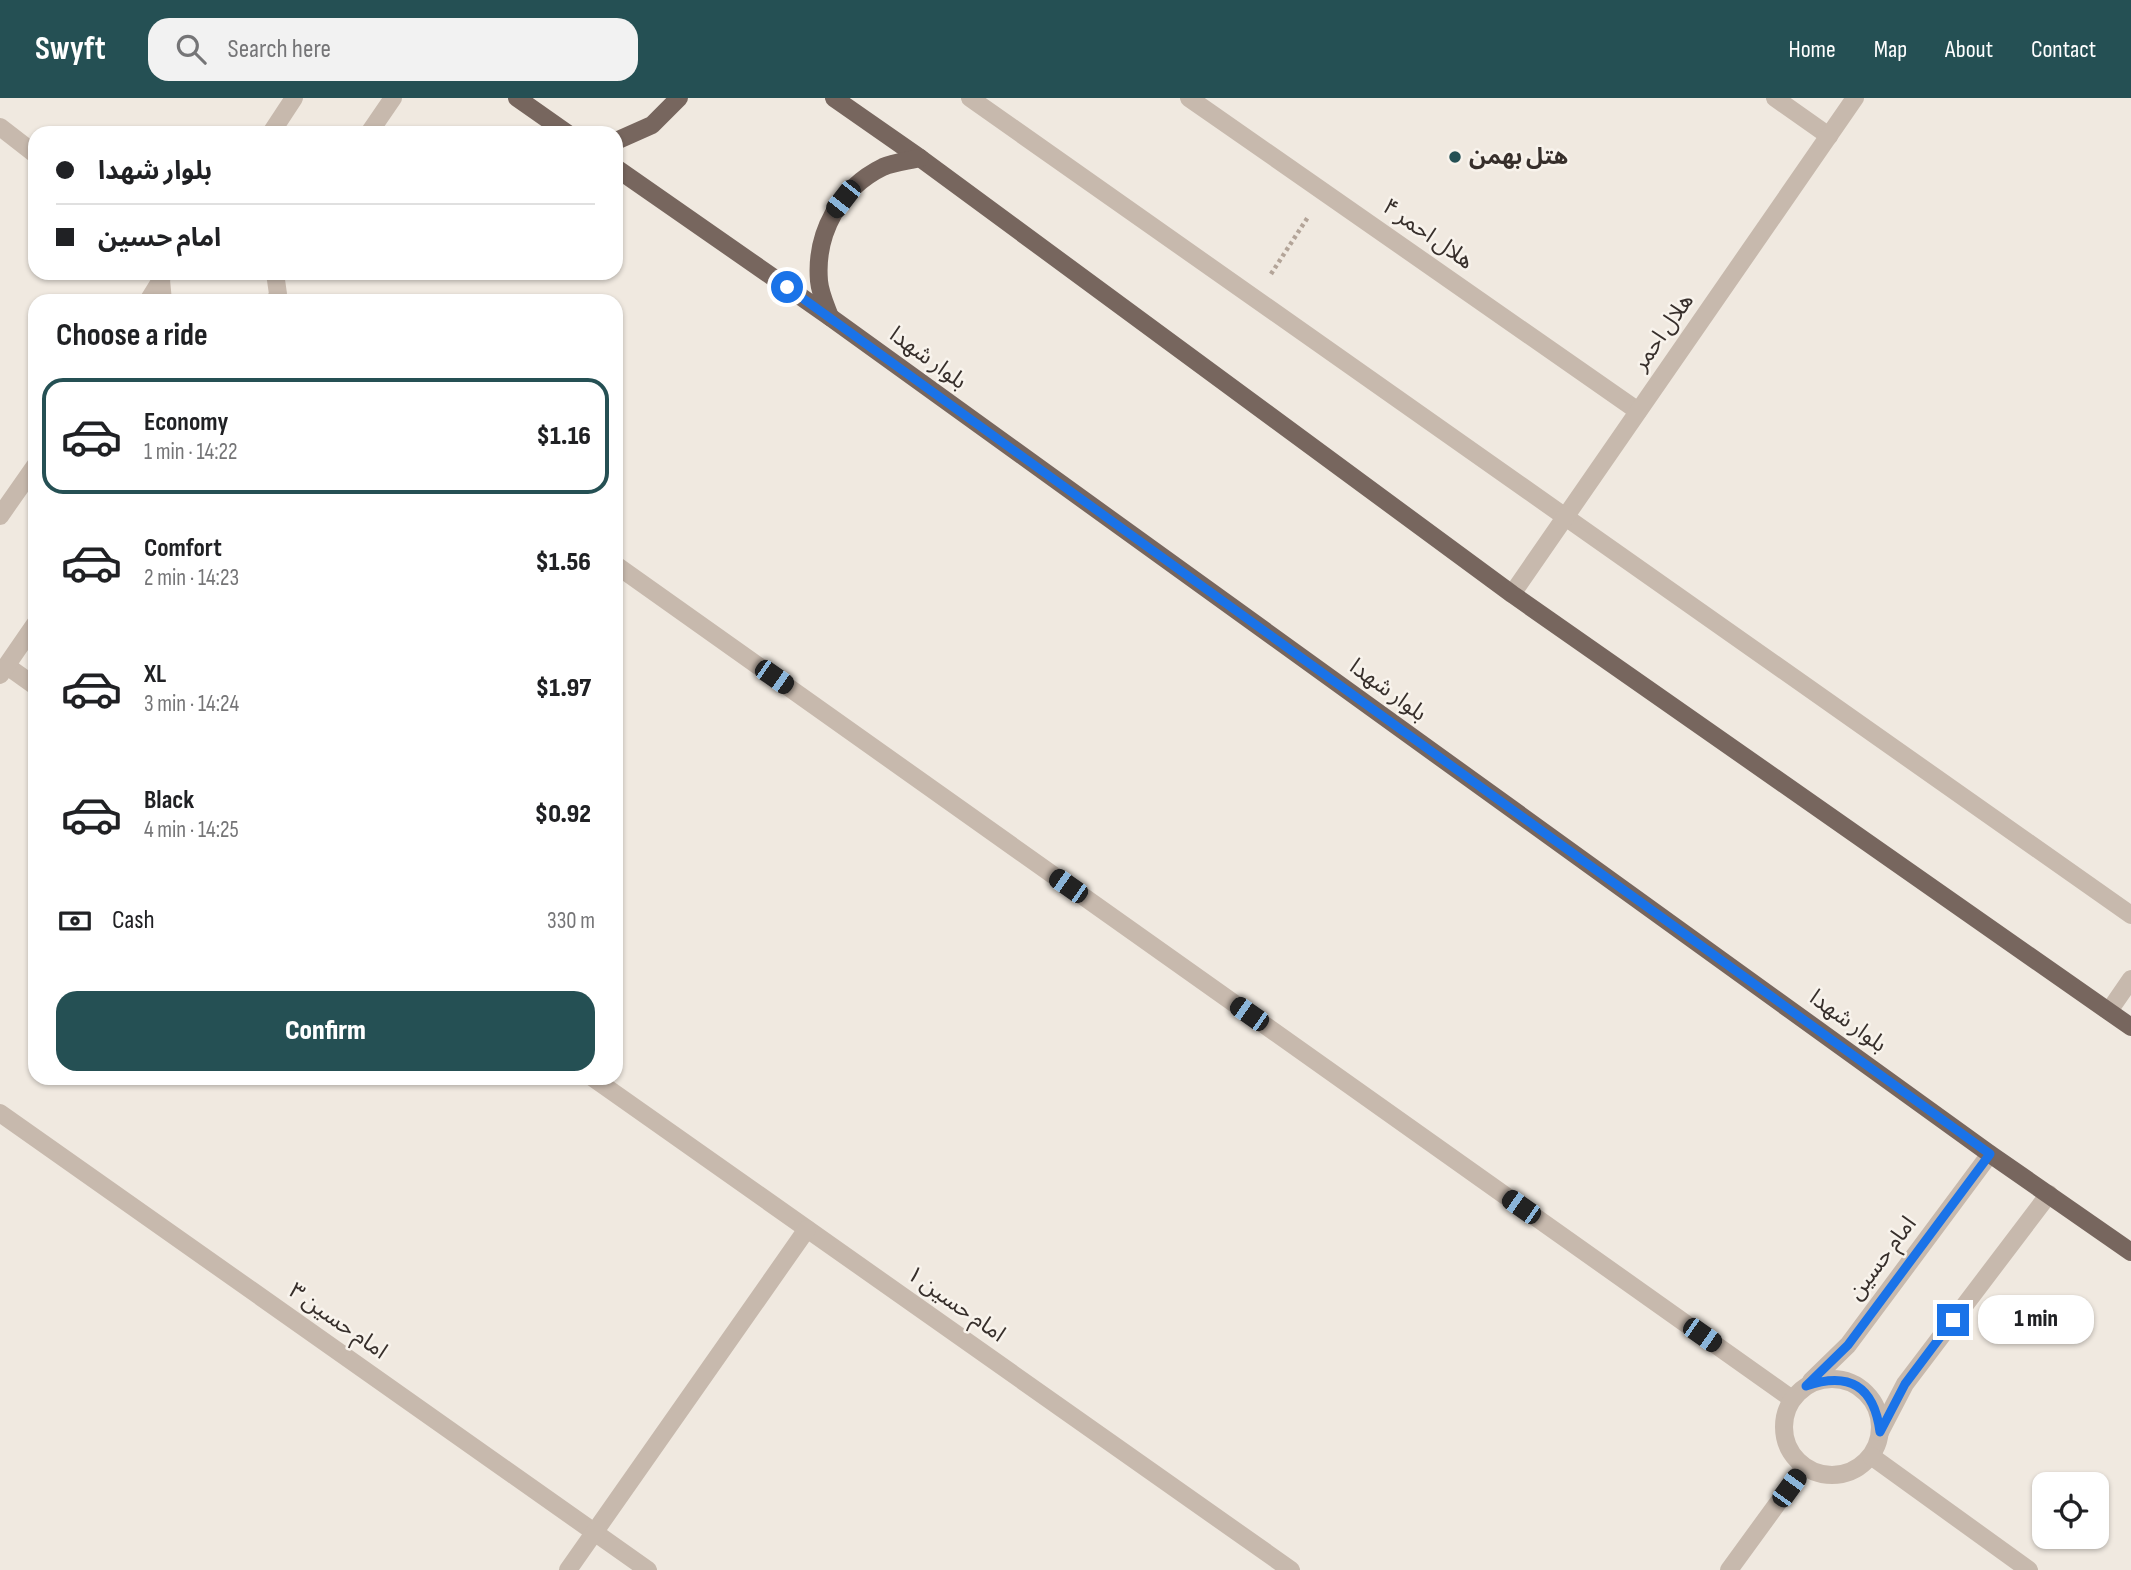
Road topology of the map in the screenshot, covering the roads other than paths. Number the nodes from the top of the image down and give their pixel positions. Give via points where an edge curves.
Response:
1 (294, 98) edge
2 (393, 98) edge
3 (517, 98) edge
4 (679, 98) edge
5 (834, 98) edge
6 (970, 98) edge
7 (1775, 98) edge
8 (1854, 98) edge
9 (1201, 101) edge
10 (276, 126) edge
11 (374, 126) edge
12 (557, 126) edge
13 (0, 127) edge
14 (1829, 136) junction
15 (623, 138) edge
16 (28, 148) edge
17 (920, 158) junction
18 (623, 173) edge
19 (830, 317) junction
20 (1639, 411) junction
21 (28, 476) edge
22 (0, 516) edge
23 (1566, 516) junction
24 (623, 570) edge
25 (1512, 594) junction
26 (28, 634) edge
27 (3, 670) edge
28 (28, 682) edge
29 (2131, 915) edge
30 (2131, 979) edge
31 (2109, 1011) junction
32 (2131, 1027) edge
33 (603, 1085) edge
34 (0, 1113) edge
35 (1990, 1154) junction
36 (2049, 1194) junction
37 (807, 1229) junction
38 (2131, 1252) edge
39 (1806, 1386) junction
40 (1792, 1399) junction
41 (1880, 1432) junction
42 (1871, 1455) junction
43 (1804, 1467) junction
44 (595, 1532) junction
45 (568, 1570) edge
46 (648, 1570) edge
47 (1291, 1570) edge
48 (1729, 1570) edge
49 (2029, 1570) edge

1 - 10 street
2 - 11 street
3 - 12 main road
4 - 15 main road via 652,125
5 - 17 main road
6 - 23 street
7 - 14 street
8 - 14 street, هلال احمر
9 - 20 street, هلال احمر ۴
13 - 16 street
14 - 20 street, هلال احمر
17 - 19 main road via 885,166 854,185 832,213 820,247 819,283
17 - 25 main road
18 - 19 main road, بلوار شهدا
19 - 35 main road, بلوار شهدا
20 - 23 street, هلال احمر
21 - 22 street
23 - 25 street, هلال احمر
23 - 29 street
24 - 40 street
25 - 31 main road
26 - 27 street
27 - 28 street
30 - 31 street
31 - 32 main road
33 - 37 street, امام حسین ۱
34 - 44 street, امام حسین ۳
35 - 36 main road, بلوار شهدا
35 - 39 street, امام حسین via 1848,1345
36 - 38 main road, بلوار شهدا
36 - 41 street via 1905,1384
37 - 44 street
37 - 47 street, امام حسین ۱
39 - 40 street
39 - 41 street via 1826,1379 1848,1381 1866,1393 1877,1411
40 - 43 street via 1783,1423 1788,1448
41 - 42 street
42 - 43 street via 1852,1472 1828,1476
42 - 49 street
43 - 48 street
44 - 45 street
44 - 46 street, امام حسین ۳

